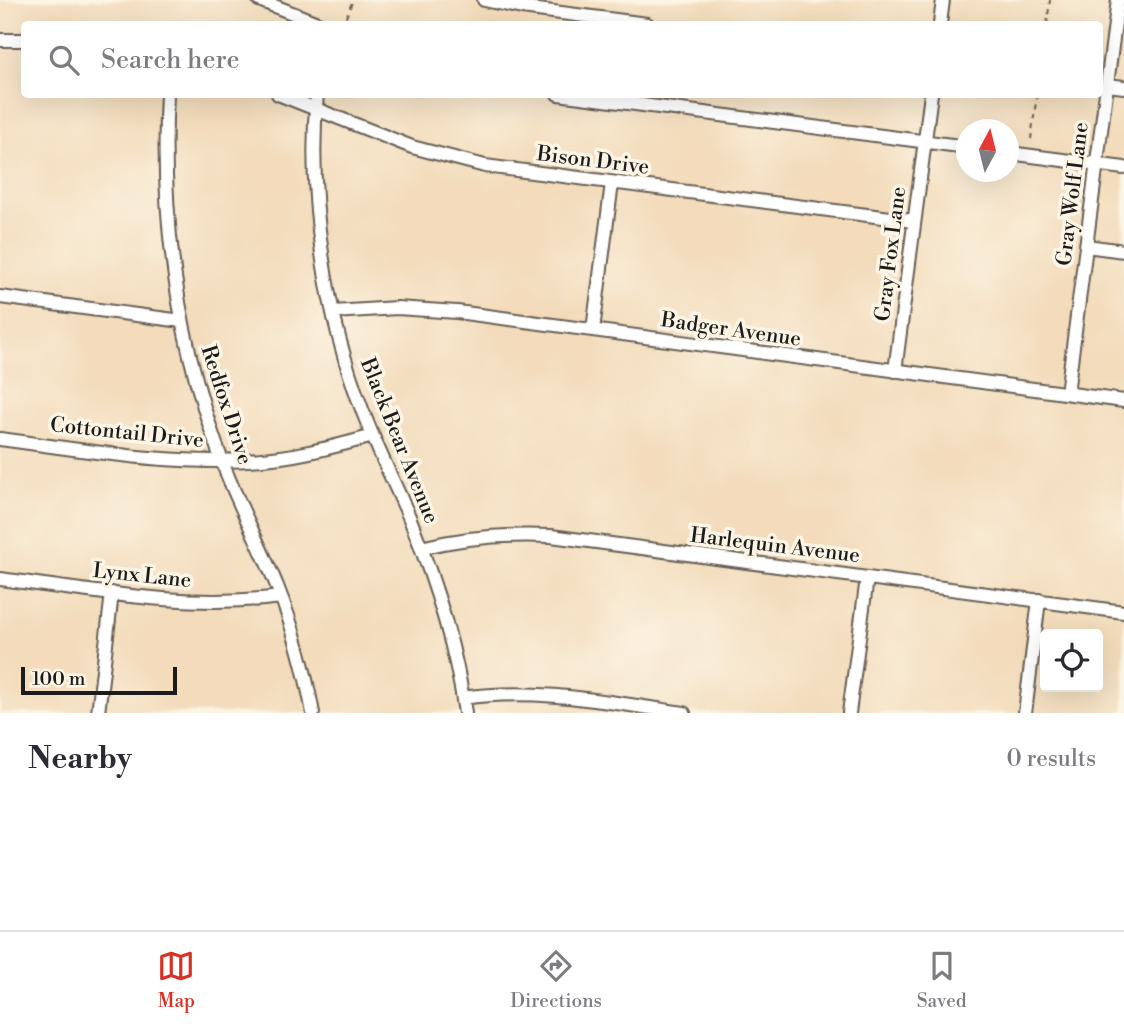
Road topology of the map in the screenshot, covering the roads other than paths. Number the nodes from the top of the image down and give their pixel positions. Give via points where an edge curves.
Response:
1 (259, 0) edge
2 (484, 0) edge
3 (943, 0) edge
4 (1118, 0) edge
5 (312, 21) edge
6 (590, 21) edge
7 (940, 21) edge
8 (0, 40) edge
9 (21, 40) edge
10 (1107, 85) junction
11 (1124, 87) edge
12 (167, 98) edge
13 (287, 98) edge
14 (317, 98) edge
15 (595, 98) edge
16 (930, 98) edge
17 (316, 111) junction
18 (925, 142) junction
19 (956, 146) edge
20 (1019, 154) edge
21 (1097, 164) junction
22 (1124, 168) edge
23 (612, 183) junction
24 (914, 221) junction
25 (1086, 246) junction
26 (1124, 251) edge
27 (0, 298) edge
28 (333, 312) junction
29 (182, 321) junction
30 (593, 330) junction
31 (895, 371) junction
32 (1067, 393) junction
33 (1124, 401) edge
34 (373, 436) junction
35 (0, 439) edge
36 (222, 461) junction
37 (421, 548) junction
38 (867, 578) junction
39 (0, 579) edge
40 (112, 593) junction
41 (281, 597) junction
42 (1040, 600) junction
43 (1124, 612) edge
44 (463, 698) junction
45 (98, 713) edge
46 (313, 713) edge
47 (465, 713) edge
48 (684, 713) edge
49 (849, 713) edge
50 (1025, 713) edge

1 - 5 street
2 - 6 street
3 - 7 street
4 - 10 street, Gray Wolf Lane
8 - 9 street
10 - 11 street
10 - 21 street, Gray Wolf Lane
12 - 29 street, Redfox Drive via 167,187
13 - 17 street, Bison Drive
14 - 17 street, Black Bear Avenue
15 - 18 street
16 - 18 street, Gray Fox Lane
17 - 23 street, Bison Drive via 458,160
17 - 28 street, Black Bear Avenue via 318,212
18 - 19 street
18 - 24 street, Gray Fox Lane
20 - 21 street
21 - 22 street
21 - 25 street, Gray Wolf Lane
23 - 24 street, Bison Drive
23 - 30 street
24 - 31 street, Gray Fox Lane
25 - 26 street
25 - 32 street, Gray Wolf Lane
27 - 29 street
28 - 30 street, Badger Avenue via 428,310
28 - 34 street, Black Bear Avenue
29 - 36 street, Redfox Drive
30 - 31 street, Badger Avenue
31 - 32 street, Badger Avenue
32 - 33 street, Badger Avenue
34 - 36 street, Cottontail Drive via 298,455
34 - 37 street, Black Bear Avenue
35 - 36 street, Cottontail Drive via 155,459
36 - 41 street, Redfox Drive
37 - 38 street, Harlequin Avenue via 496,536 551,536
37 - 44 street, Black Bear Avenue
38 - 42 street, Harlequin Avenue
38 - 49 street
39 - 40 street, Lynx Lane
40 - 41 street, Lynx Lane via 195,601
40 - 45 street
41 - 46 street, Redfox Drive
42 - 43 street, Harlequin Avenue
42 - 50 street
44 - 47 street, Black Bear Avenue
44 - 48 street via 531,693

